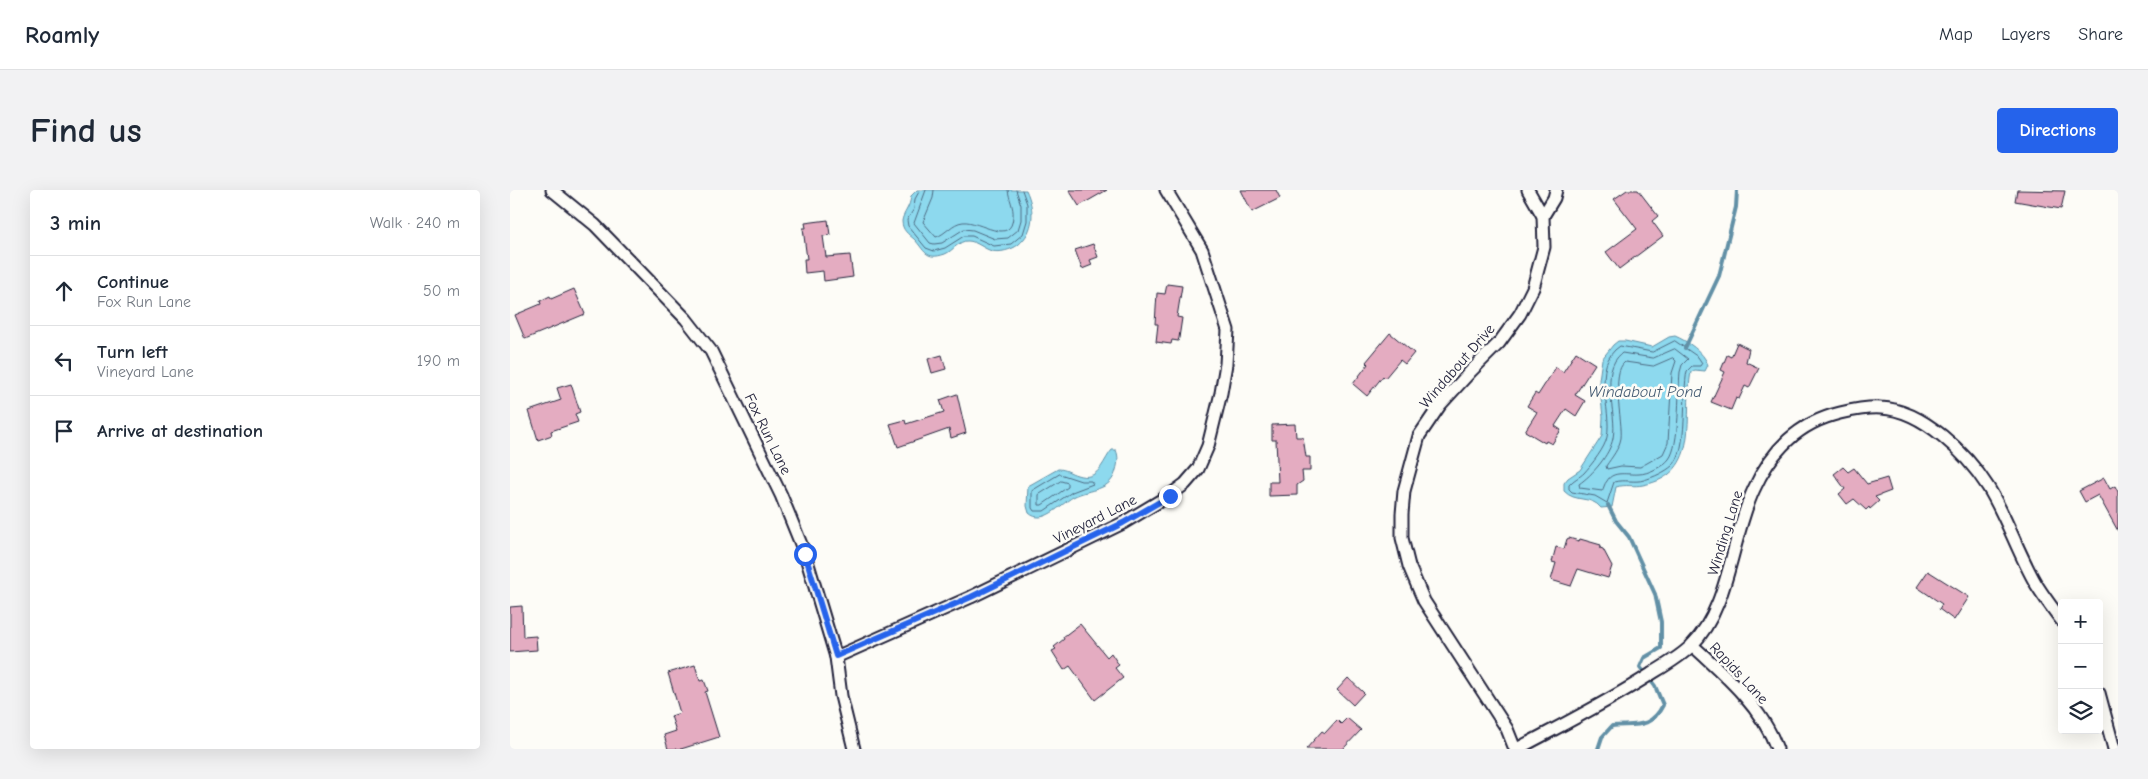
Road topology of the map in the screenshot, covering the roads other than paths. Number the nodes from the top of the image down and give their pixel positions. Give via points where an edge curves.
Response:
1 (552, 190) edge
2 (1166, 190) edge
3 (1528, 190) edge
4 (1556, 190) edge
5 (1543, 216) junction
6 (2058, 616) edge
7 (1692, 645) junction
8 (836, 656) junction
9 (2103, 708) edge
10 (854, 749) edge
11 (1516, 749) edge
12 (1777, 749) edge
13 (2114, 749) edge

1 - 8 street, Fox Run Lane via 595,225 686,319 711,351 781,495 805,554
2 - 8 street, Vineyard Lane via 1202,250 1228,330 1221,393 1208,446 1198,469 1170,496 1123,523 971,597
3 - 5 street, Windabout Drive
4 - 5 street
5 - 11 street, Windabout Drive via 1544,247 1533,288 1500,343 1440,405 1420,436 1404,491 1402,514 1402,538 1409,566 1424,601 1507,729
6 - 7 street, Winding Lane via 2036,583 1987,487 1946,438 1901,412 1882,408 1851,410 1821,417 1803,427 1768,464 1744,513 1725,583 1708,621
7 - 11 street, Winding Lane via 1634,685
7 - 12 street, Rapids Lane via 1745,698 1762,720
8 - 10 street, Fox Run Lane via 841,696
9 - 13 street

